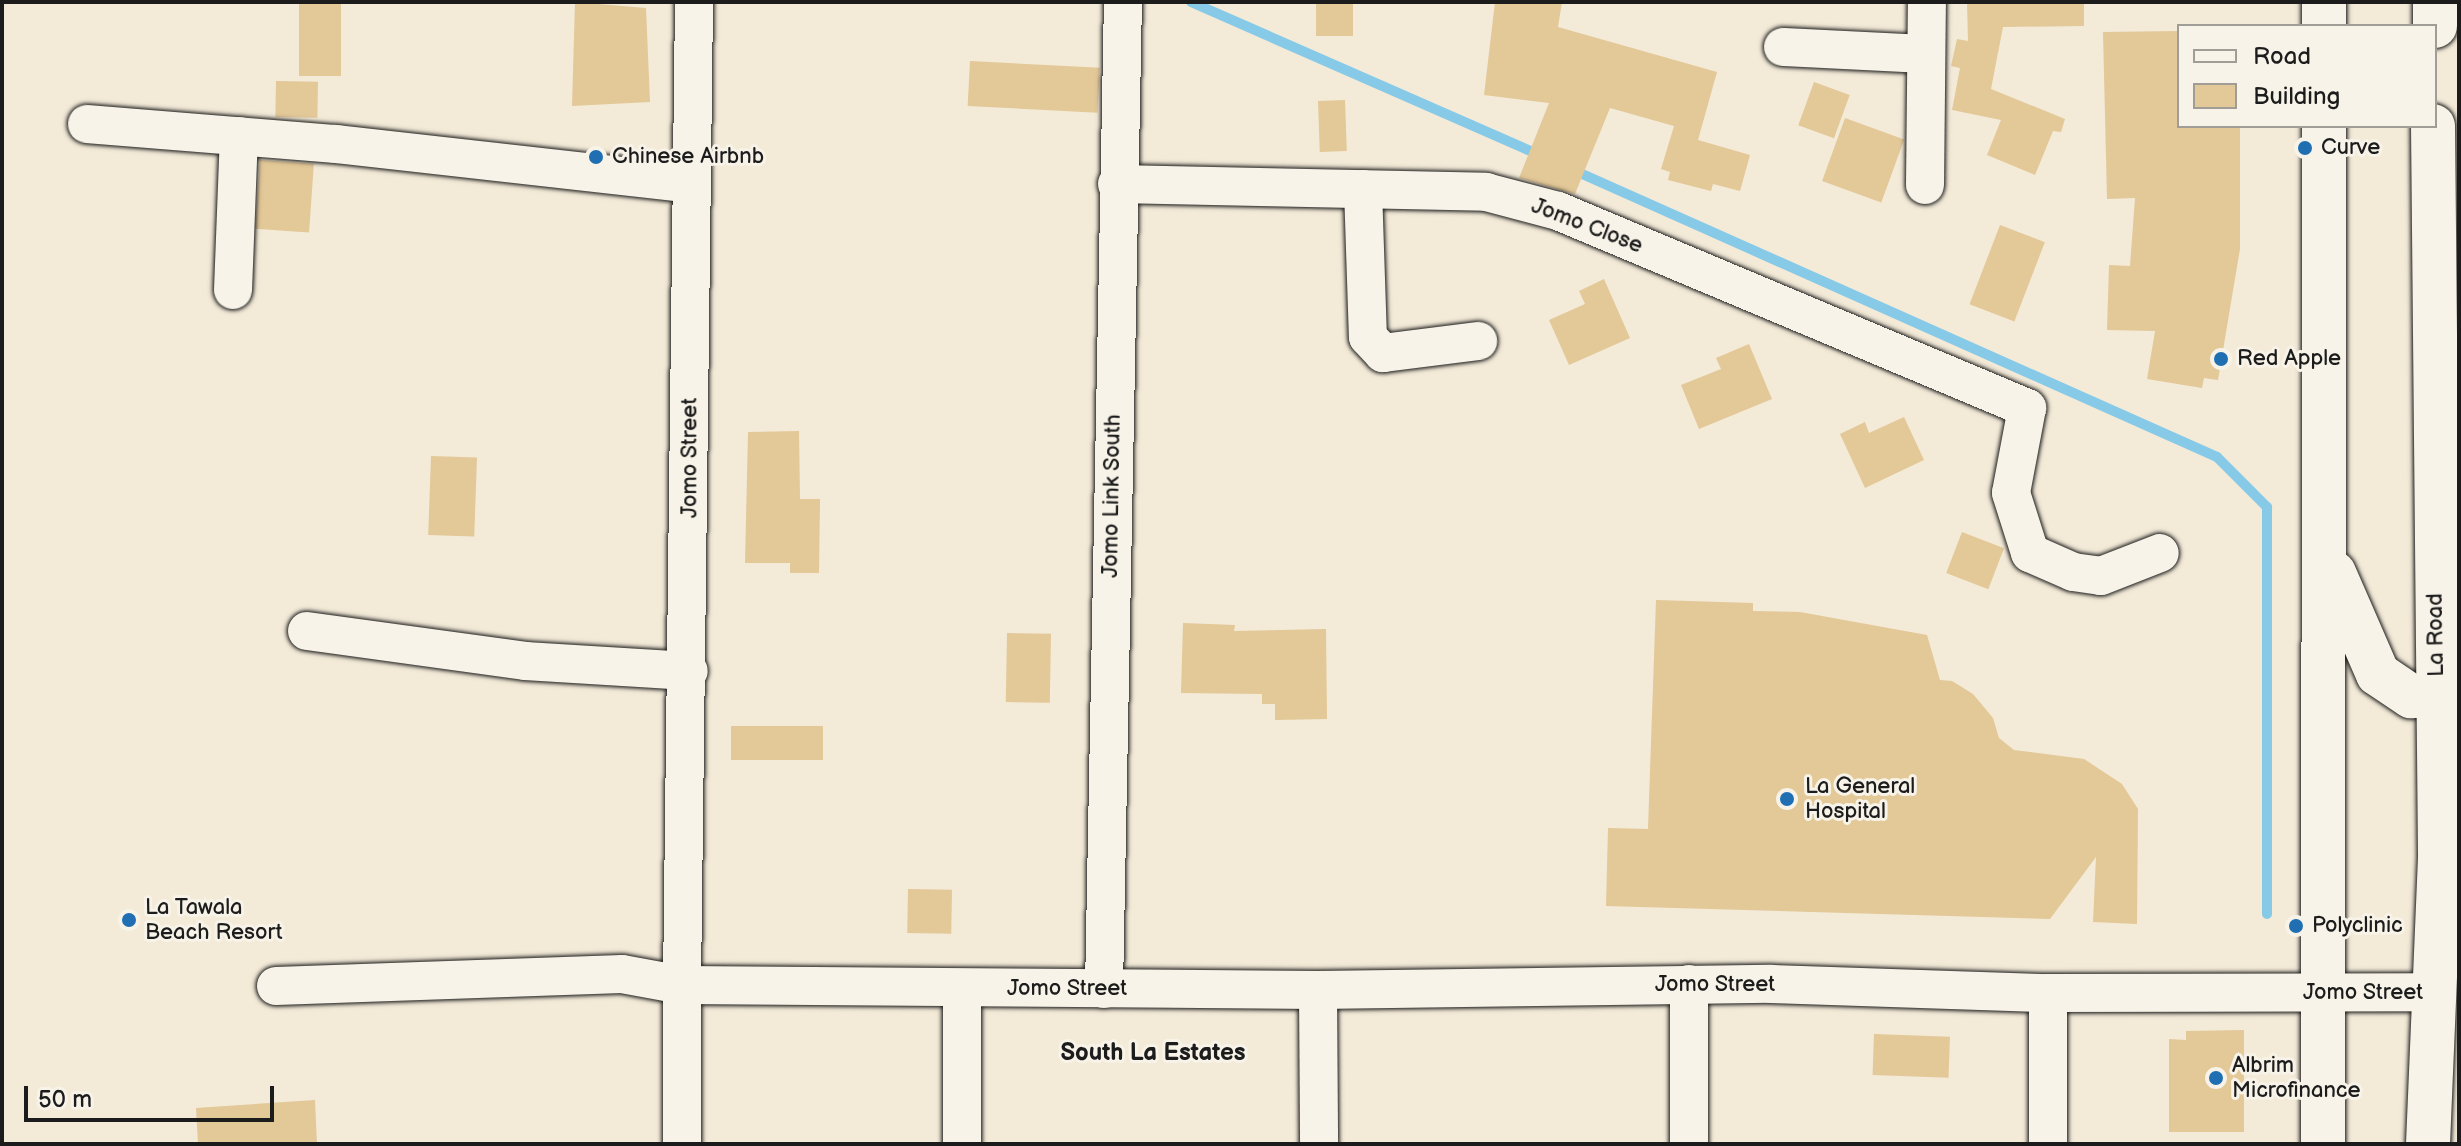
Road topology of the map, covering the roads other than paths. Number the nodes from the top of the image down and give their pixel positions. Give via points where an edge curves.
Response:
1 (694, 2) edge
2 (1123, 2) edge
3 (1927, 2) edge
4 (2324, 2) edge
5 (2435, 2) edge
6 (2324, 24) edge
7 (2435, 24) edge
8 (1783, 47) dead end
9 (1926, 54) junction
10 (87, 124) dead end
11 (2324, 128) edge
12 (2433, 128) edge
13 (239, 136) junction
14 (691, 184) junction
15 (1117, 184) junction
16 (1925, 185) dead end
17 (2446, 186) edge
18 (1363, 189) junction
19 (233, 290) dead end
20 (2431, 330) junction
21 (1478, 341) dead end
22 (2459, 434) edge
23 (2324, 545) junction
24 (2160, 553) dead end
25 (307, 631) dead end
26 (689, 671) junction
27 (2448, 695) edge
28 (2459, 955) edge
29 (1689, 984) junction
30 (682, 985) junction
31 (276, 986) dead end
32 (962, 989) junction
33 (1104, 989) junction
34 (1318, 990) junction
35 (2435, 992) junction
36 (2048, 993) junction
37 (2324, 994) junction
38 (682, 1144) edge
39 (962, 1144) edge
40 (1319, 1144) edge
41 (1689, 1144) edge
42 (2048, 1144) edge
43 (2323, 1144) edge
44 (2428, 1144) edge

1 - 14 street, Jomo Street
2 - 15 street, Jomo Link South
3 - 9 street
4 - 6 main road
5 - 7 main road
8 - 9 street
9 - 16 street
10 - 13 street
11 - 23 main road
12 - 17 main road, La Road
13 - 14 street
13 - 19 street
14 - 26 street, Jomo Street
15 - 18 street, Jomo Close
15 - 33 street, Jomo Link South
17 - 20 main road, La Road
18 - 21 street via 1368,337 1383,353
18 - 24 street, Jomo Close via 1486,192 1558,211 2027,408 2011,493 2030,553 2073,572 2101,576
20 - 22 main road
20 - 27 main road, La Road
23 - 27 main road via 2354,629 2378,674 2411,696
23 - 37 main road
25 - 26 street via 525,661
26 - 30 street, Jomo Street
27 - 35 main road, La Road
28 - 35 main road
29 - 34 street, Jomo Street
29 - 36 street, Jomo Street
29 - 41 street
30 - 31 street via 622,974
30 - 32 street, Jomo Street
30 - 38 street
32 - 33 street, Jomo Street
32 - 39 street
33 - 34 street, Jomo Street
34 - 40 street
35 - 37 street, Jomo Street
35 - 44 main road, La Road
36 - 37 street, Jomo Street
36 - 42 street
37 - 43 main road

